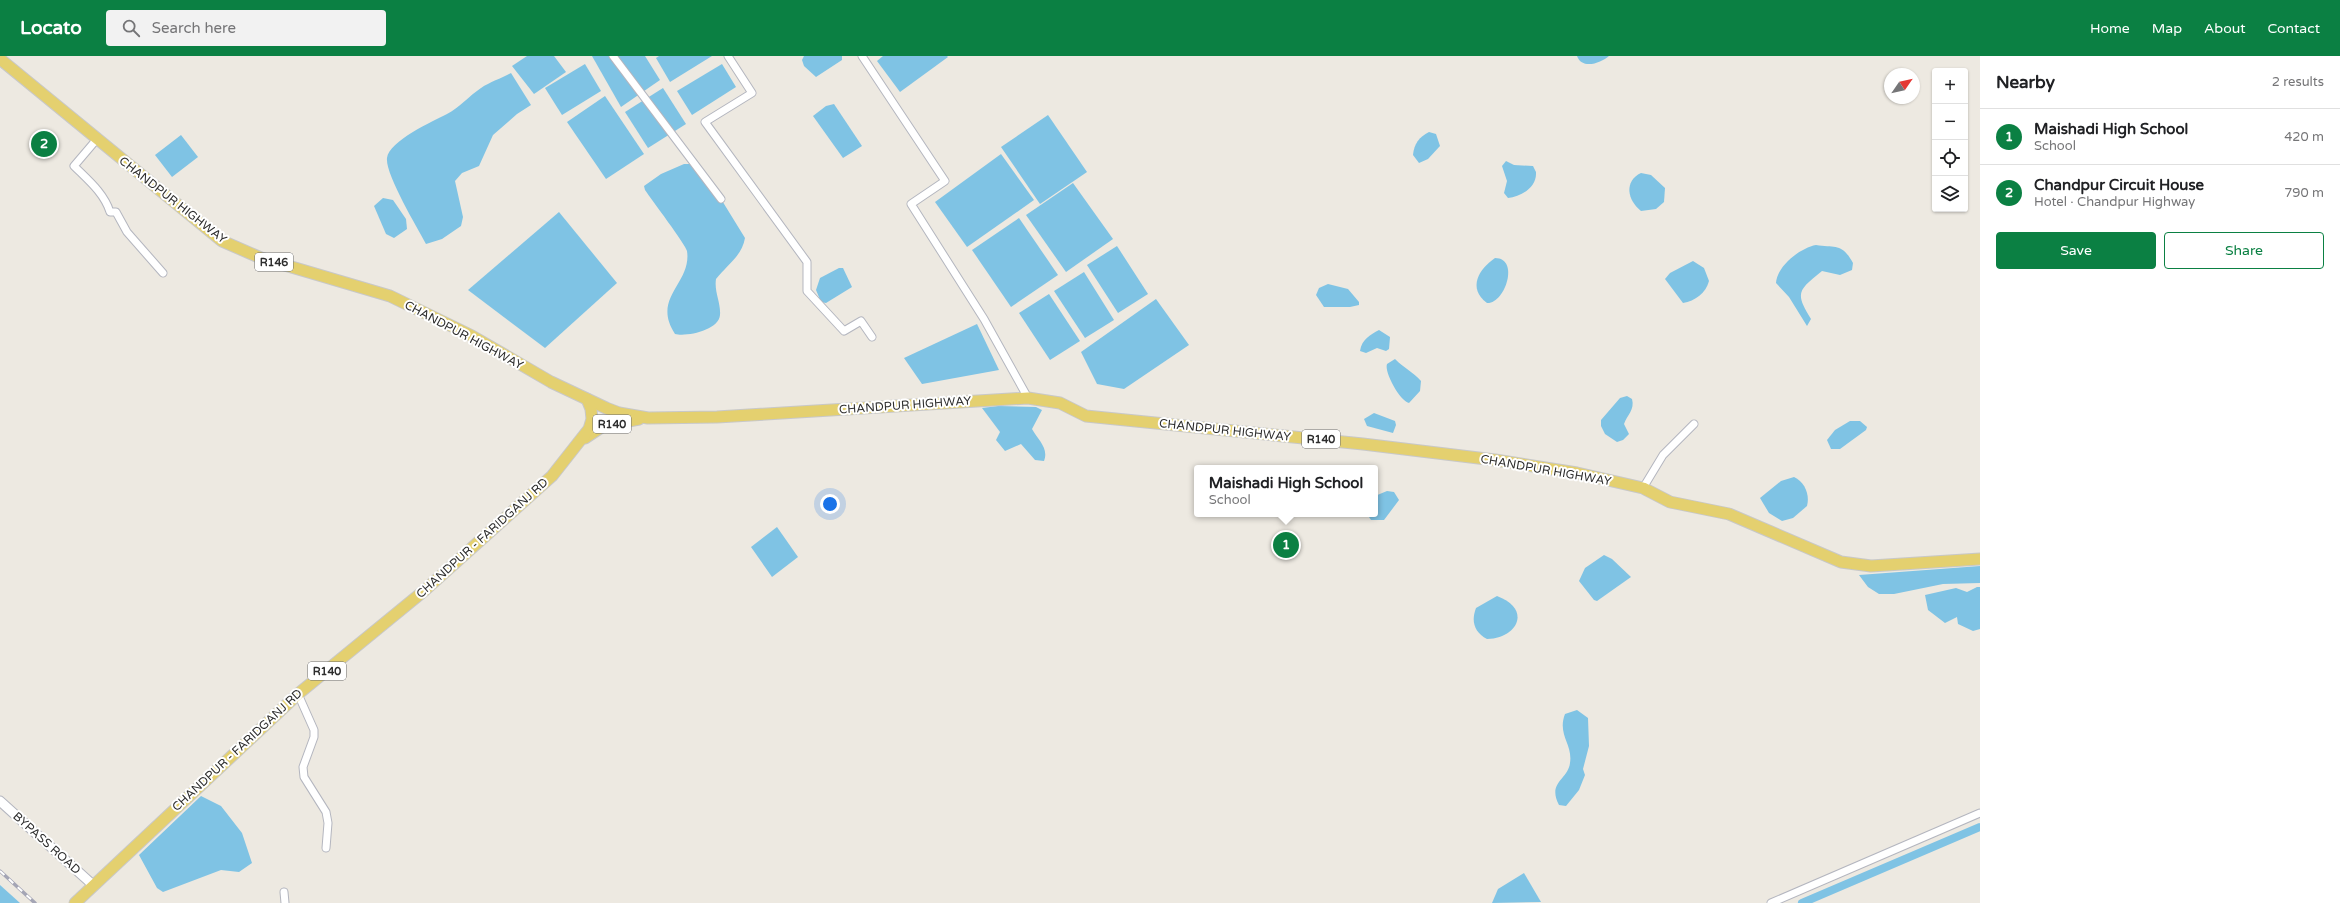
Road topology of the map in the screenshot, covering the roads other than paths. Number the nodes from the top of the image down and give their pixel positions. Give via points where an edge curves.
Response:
1 (613, 56) edge
2 (728, 56) edge
3 (862, 56) edge
4 (0, 60) edge
5 (97, 140) junction
6 (721, 198) dead end
7 (163, 273) dead end
8 (872, 337) dead end
9 (1028, 398) junction
10 (587, 400) junction
11 (648, 418) junction
12 (1694, 424) dead end
13 (581, 441) junction
14 (1643, 488) junction
15 (1980, 558) edge
16 (298, 694) junction
17 (0, 801) edge
18 (1980, 814) edge
19 (326, 848) dead end
20 (93, 885) junction
21 (284, 892) dead end
22 (75, 903) edge
23 (285, 903) edge
24 (1771, 903) edge

1 - 6 street
2 - 8 street via 752,93 705,122 807,262 807,292 844,331 861,320
3 - 9 street via 945,181 911,204 984,319
4 - 5 main road, CHANDPUR HIGHWAY / R146
5 - 7 street via 74,166 97,189 107,202 110,212 116,212 127,232
5 - 10 main road, CHANDPUR HIGHWAY / R146 via 222,241 261,258 390,296 472,336
9 - 11 main road, CHANDPUR HIGHWAY / R140
9 - 14 main road, CHANDPUR HIGHWAY / R140 via 1060,403 1086,416 1495,460 1577,473
10 - 11 main road, R140 via 619,413
10 - 13 main road, R140 via 592,419
11 - 13 main road, R140 via 603,426
12 - 14 street via 1663,455
13 - 16 main road, CHANDPUR - FARIDGANJ RD / R140 via 557,470 528,498 425,590
14 - 15 main road, CHANDPUR HIGHWAY / R140 via 1670,502 1729,514 1841,562 1871,566
16 - 19 street via 314,730 303,767 304,777 326,812
16 - 20 main road, CHANDPUR - FARIDGANJ RD / R140
17 - 20 street, BYPASS ROAD
18 - 24 street
20 - 22 main road, CHANDPUR - FARIDGANJ RD / R140
21 - 23 street

